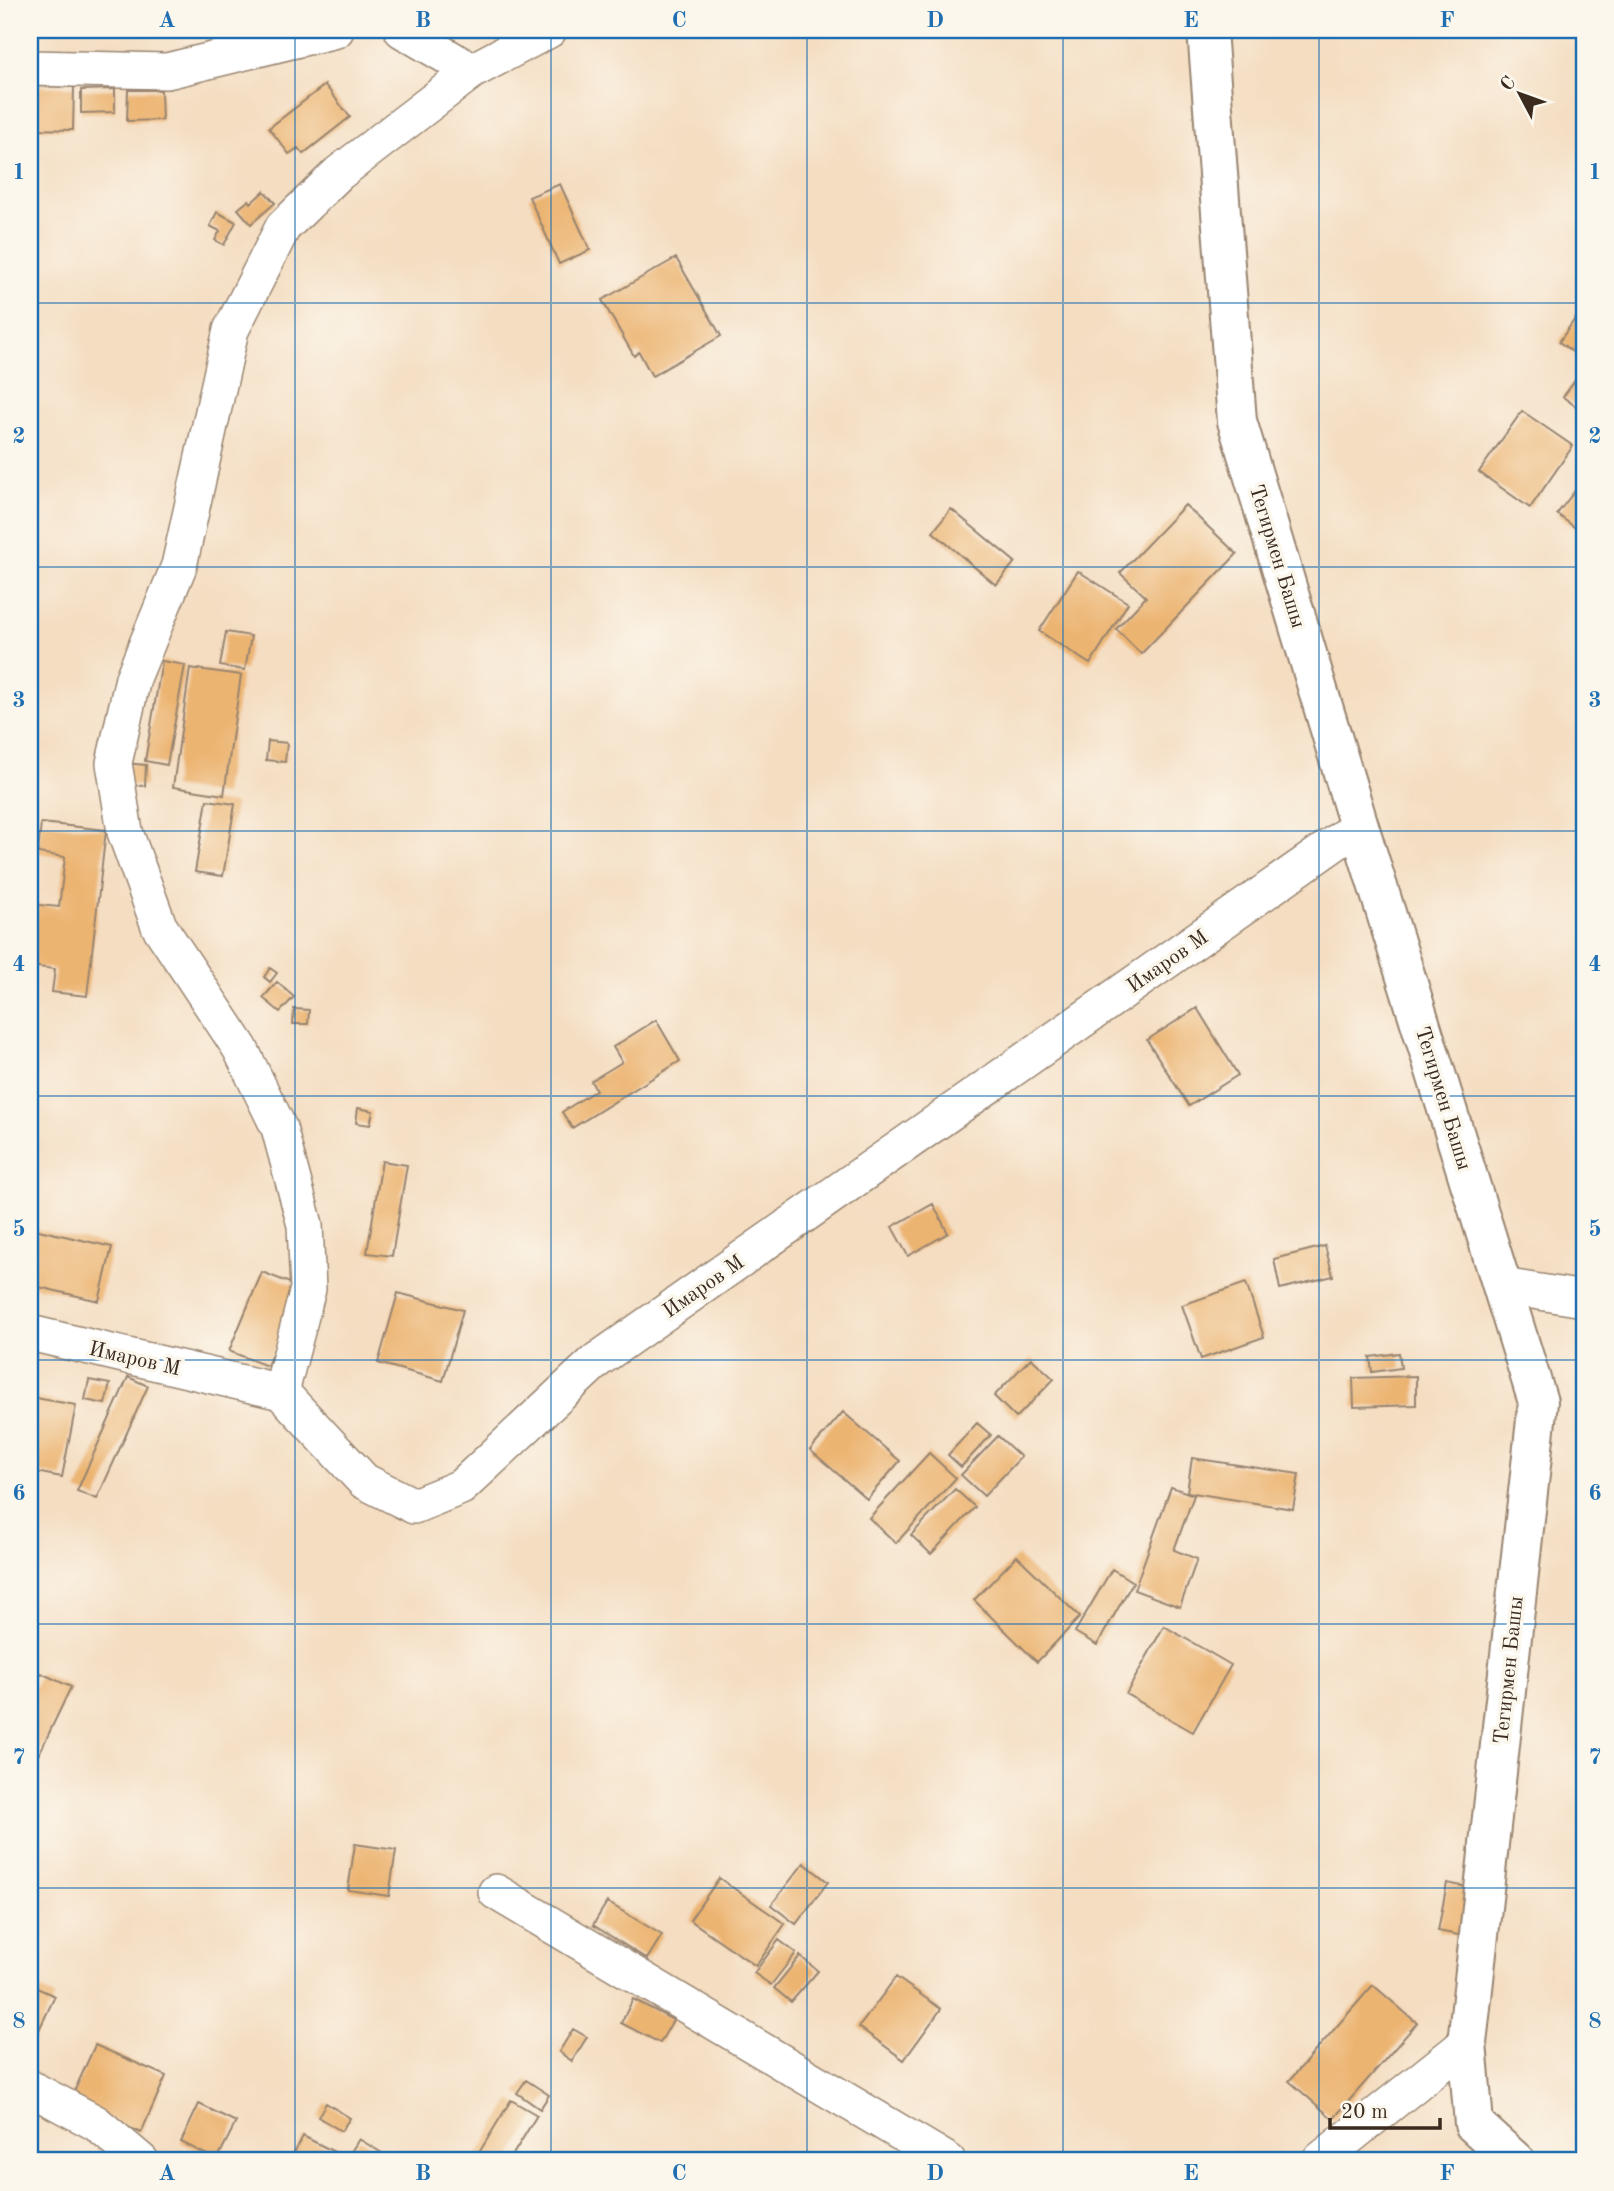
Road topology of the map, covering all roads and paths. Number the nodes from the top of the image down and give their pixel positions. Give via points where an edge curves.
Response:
1 (336, 30) edge
2 (402, 30) edge
3 (549, 30) edge
4 (1207, 30) edge
5 (30, 68) edge
6 (472, 71) junction
7 (1359, 826) junction
8 (1502, 1286) junction
9 (1584, 1298) edge
10 (30, 1333) edge
11 (281, 1392) junction
12 (496, 1892) dead end
13 (1467, 2043) junction
14 (30, 2088) edge
15 (141, 2161) edge
16 (948, 2161) edge
17 (1319, 2161) edge
18 (1515, 2161) edge

1 - 5 street via 167,71
2 - 6 street
3 - 6 street
4 - 7 street, Тегирмен Башы via 1237,421
6 - 11 street via 340,173 283,227 231,330 179,566 133,678 114,763 125,832 159,926 240,1048 279,1128 302,1212 308,1289
7 - 8 street, Тегирмен Башы
7 - 11 street, Имаров М via 596,1361 461,1487 414,1506 364,1481
8 - 9 street
8 - 13 street, Тегирмен Башы via 1538,1402
10 - 11 street, Имаров М
12 - 16 street
13 - 17 street
13 - 18 street, Тегирмен Башы via 1474,2124
14 - 15 street via 96,2123

